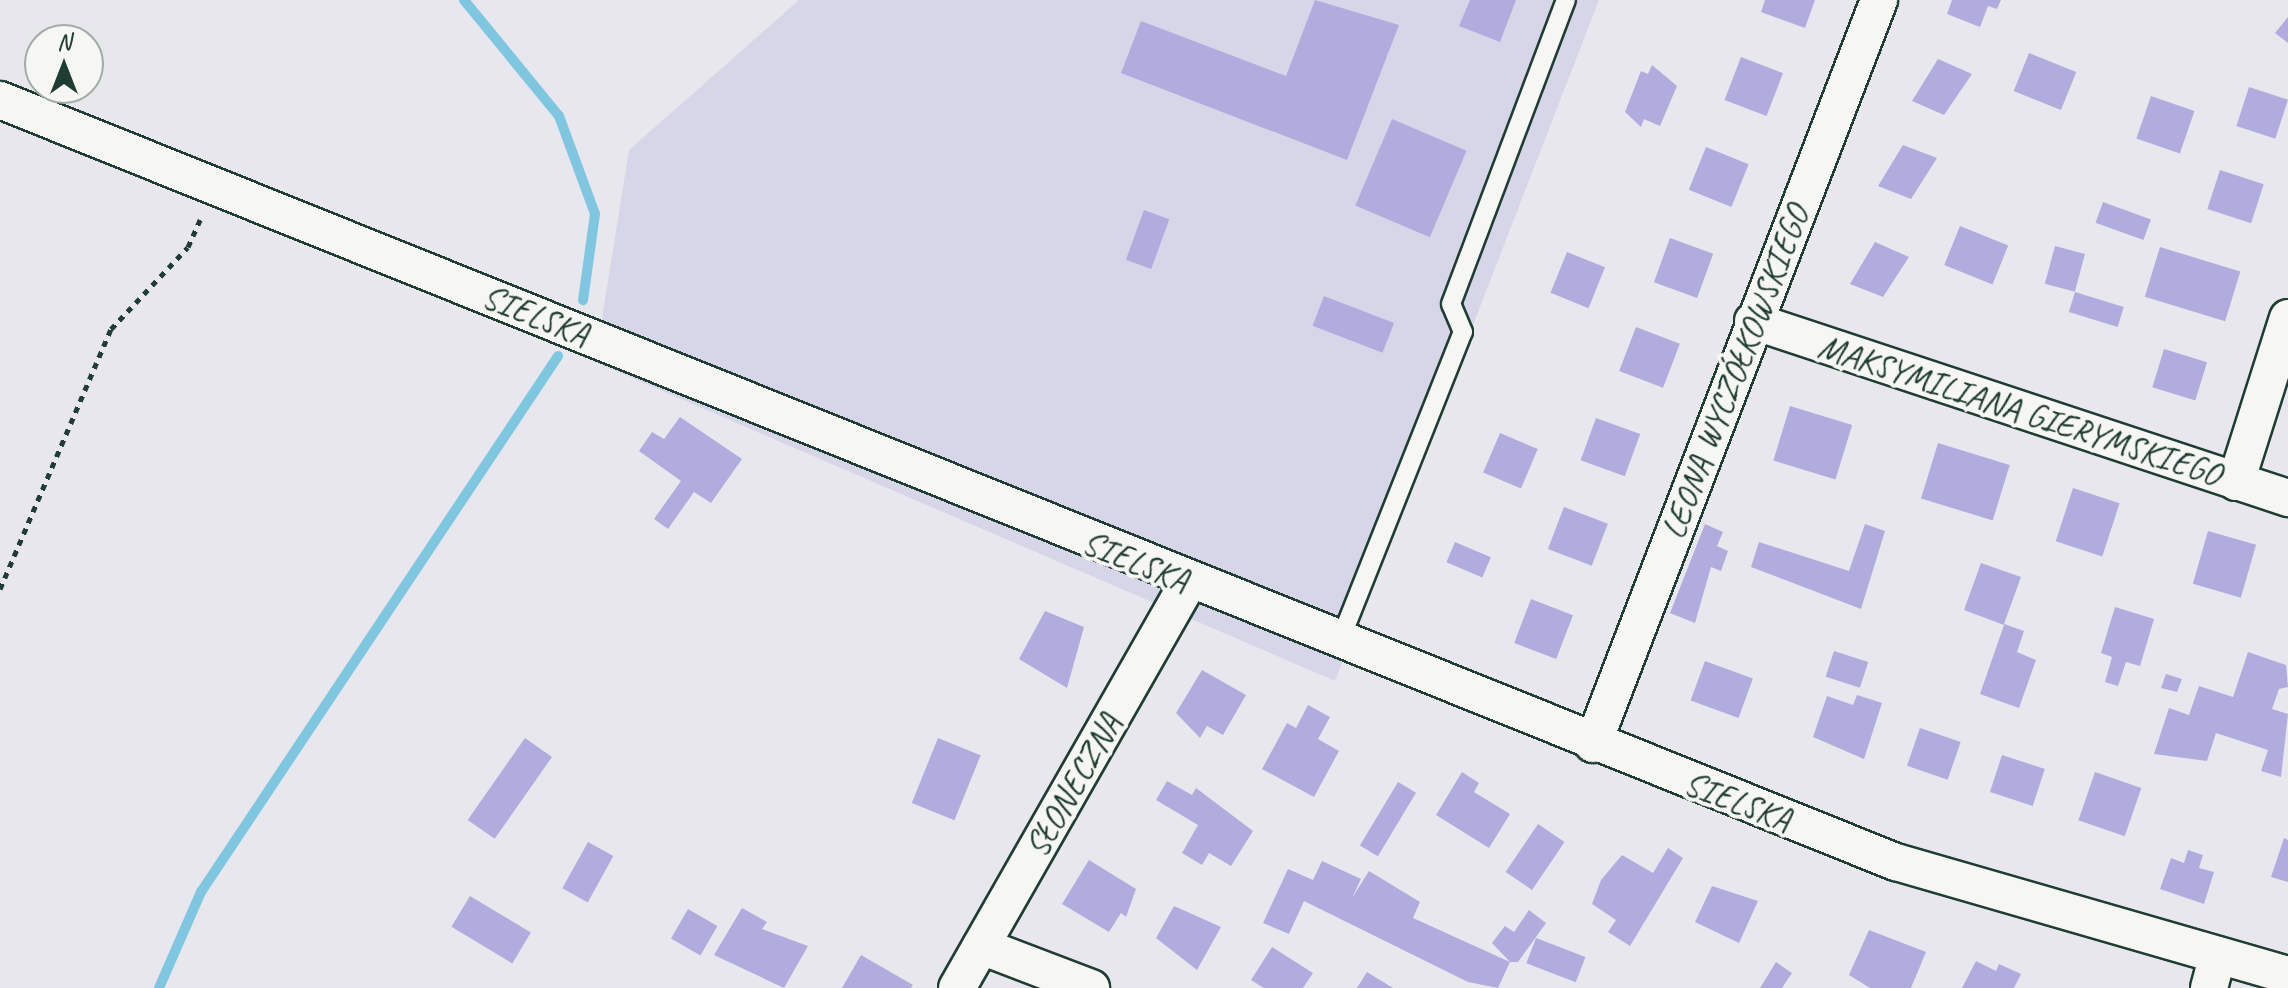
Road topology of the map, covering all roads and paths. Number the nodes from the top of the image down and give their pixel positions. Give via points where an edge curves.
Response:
1 (1566, 0) edge
2 (1879, 0) edge
3 (0, 100) edge
4 (214, 186) junction
5 (2288, 318) edge
6 (1753, 321) junction
7 (2236, 482) junction
8 (2288, 498) edge
9 (1188, 583) junction
10 (0, 589) edge
11 (1339, 643) junction
12 (1593, 744) junction
13 (981, 946) junction
14 (2213, 972) edge
15 (2288, 975) edge
16 (957, 988) edge
17 (1091, 988) edge

1 - 11 lane via 1451,304 1463,332
2 - 6 street, LEONA WYCZÓŁKOWSKIEGO
3 - 4 street, SIELSKA
4 - 9 street, SIELSKA
4 - 10 path via 188,247 111,329
5 - 7 street
6 - 7 street, MAKSYMILIANA GIERYMSKIEGO
6 - 12 street, LEONA WYCZÓŁKOWSKIEGO
7 - 8 street, MAKSYMILIANA GIERYMSKIEGO
9 - 11 street, SIELSKA
9 - 13 street, SŁONECZNA
11 - 12 street, SIELSKA
12 - 14 street, SIELSKA via 1896,862
13 - 16 street, SŁONECZNA
13 - 17 street
14 - 15 street, SIELSKA

